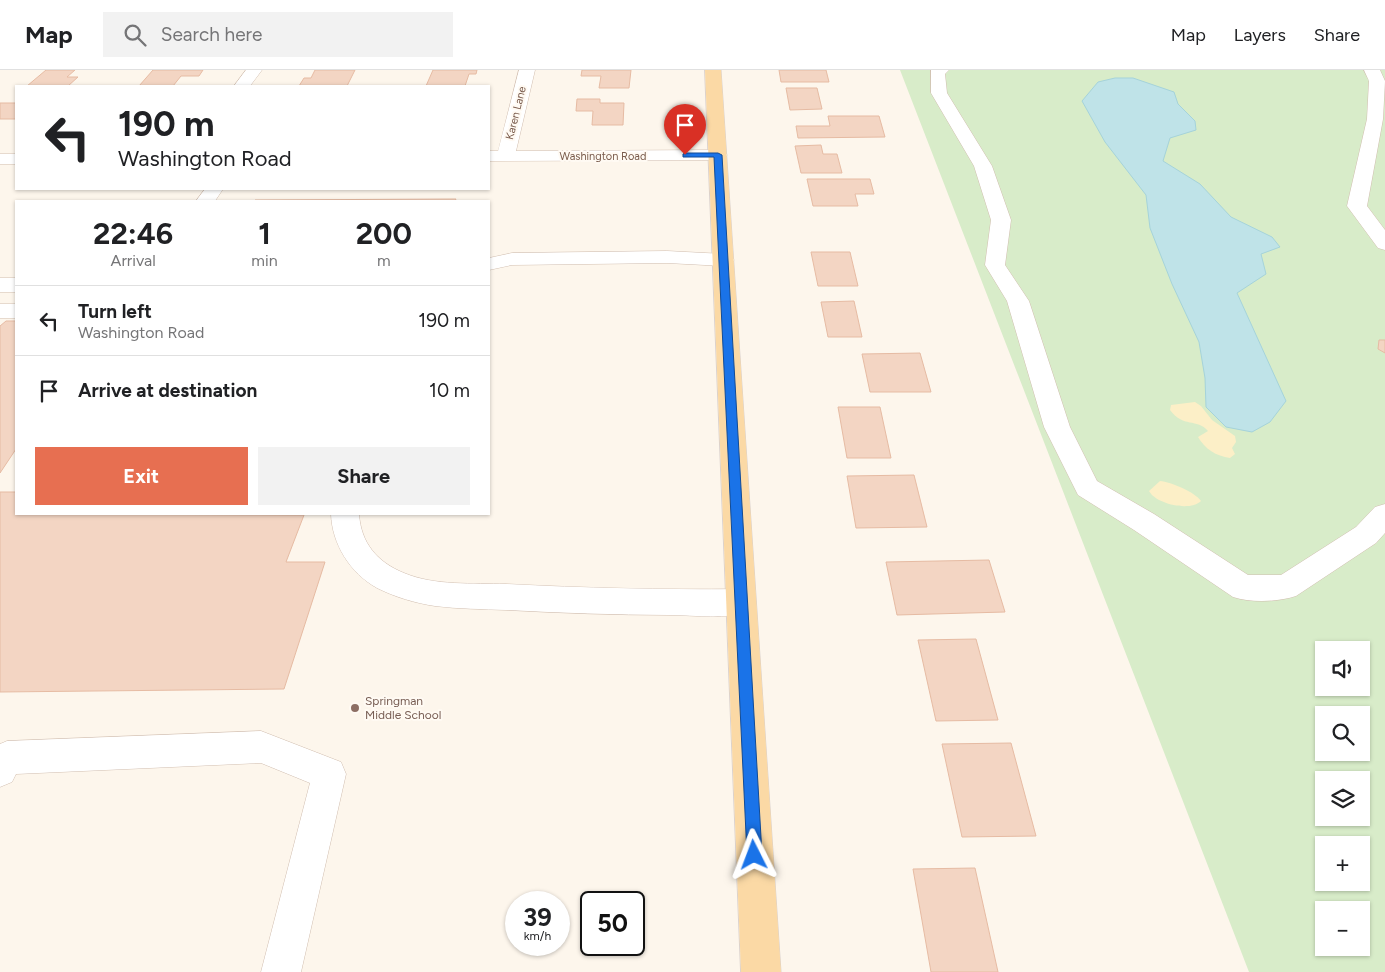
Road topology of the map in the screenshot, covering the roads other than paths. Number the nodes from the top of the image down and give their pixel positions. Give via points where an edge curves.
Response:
1 (254, 70) edge
2 (527, 70) edge
3 (713, 70) edge
4 (941, 70) edge
5 (1372, 70) edge
6 (243, 85) edge
7 (718, 155) junction
8 (497, 156) edge
9 (0, 159) edge
10 (15, 159) edge
11 (1385, 244) edge
12 (724, 260) junction
13 (490, 264) edge
14 (0, 285) edge
15 (15, 285) edge
16 (0, 311) edge
17 (15, 311) edge
18 (345, 515) edge
19 (1385, 515) edge
20 (741, 602) junction
21 (0, 770) edge
22 (281, 972) edge
23 (761, 972) edge

1 - 6 street
2 - 8 street, Karen Lane
3 - 7 main road
4 - 19 street via 937,72 939,93 983,166 1000,220 995,265 1018,301 1057,427 1087,488 1243,588 1286,587 1366,535
5 - 11 street via 1377,81 1375,119 1357,206
7 - 8 street, Washington Road
7 - 12 main road
9 - 10 street
12 - 13 street via 667,257 512,259
12 - 20 main road
14 - 15 street
16 - 17 street
18 - 20 street via 351,539 362,559 374,571 397,583 431,593 594,602
20 - 23 main road
21 - 22 street via 6,758 261,747 329,774

